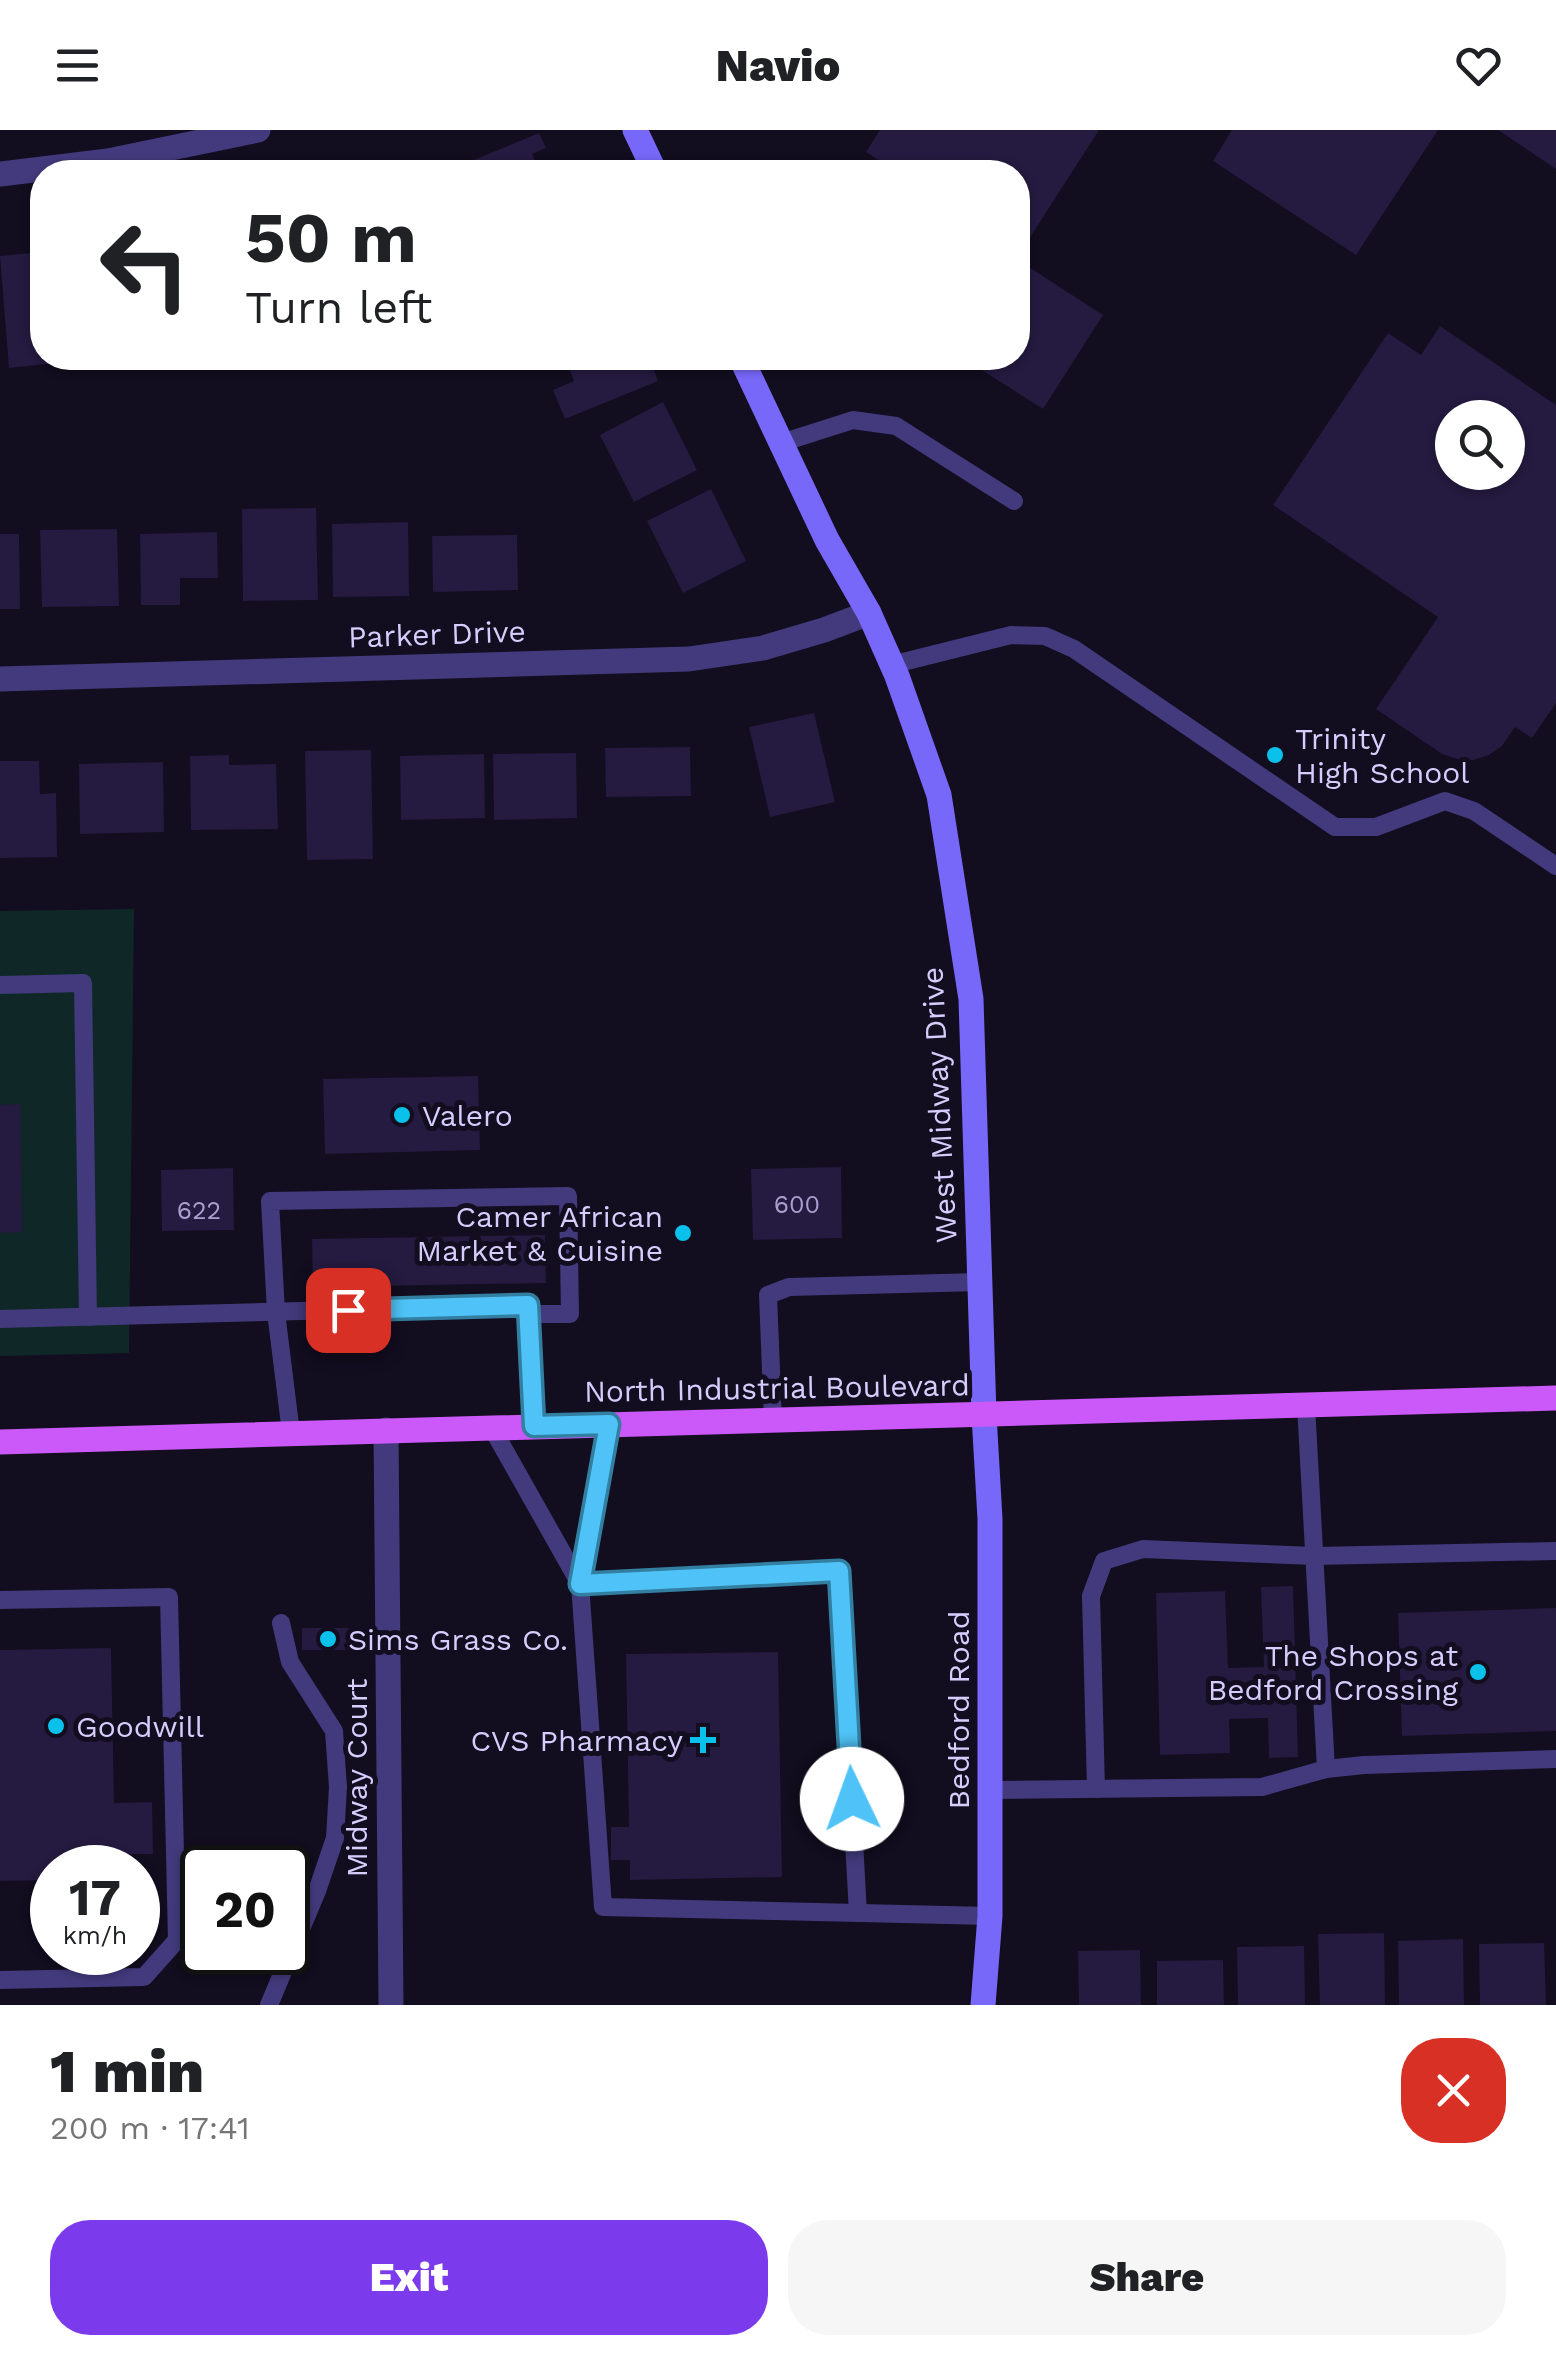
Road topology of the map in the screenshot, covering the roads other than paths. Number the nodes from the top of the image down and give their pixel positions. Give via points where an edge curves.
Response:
1 (258, 130) edge
2 (635, 130) edge
3 (117, 160) edge
4 (649, 160) edge
5 (30, 171) edge
6 (0, 174) edge
7 (747, 370) edge
8 (781, 443) junction
9 (1014, 502) dead end
10 (869, 613) junction
11 (892, 664) junction
12 (0, 679) edge
13 (1556, 866) edge
14 (0, 984) edge
15 (979, 1282) junction
16 (276, 1312) junction
17 (529, 1314) junction
18 (88, 1317) junction
19 (0, 1319) edge
20 (1556, 1398) edge
21 (1306, 1405) junction
22 (984, 1415) junction
23 (773, 1420) junction
24 (609, 1424) junction
25 (534, 1426) junction
26 (492, 1428) junction
27 (386, 1430) junction
28 (291, 1433) junction
29 (0, 1442) edge
30 (1556, 1551) edge
31 (1315, 1556) junction
32 (580, 1584) junction
33 (0, 1600) edge
34 (281, 1624) dead end
35 (1556, 1758) edge
36 (1326, 1770) junction
37 (1096, 1788) junction
38 (990, 1790) junction
39 (858, 1913) junction
40 (990, 1916) junction
41 (0, 1980) edge
42 (269, 2005) edge
43 (391, 2005) edge
44 (983, 2005) edge

1 - 3 street
2 - 4 street
5 - 6 street
7 - 8 street, West Midway Drive
8 - 9 lane via 853,420 896,426
8 - 10 street, West Midway Drive
10 - 11 street, West Midway Drive
10 - 12 street, Parker Drive via 762,648 690,659
11 - 13 lane via 1011,635 1045,636 1074,649 1336,827 1376,828 1445,801 1474,811
11 - 15 street, West Midway Drive via 939,795 971,999
14 - 18 lane via 83,983
15 - 22 street, West Midway Drive
15 - 23 lane via 789,1287 768,1295
16 - 17 lane via 528,1305
16 - 17 lane via 270,1201 568,1196 570,1314
16 - 18 lane
16 - 28 lane
17 - 25 lane
18 - 19 lane
20 - 21 main road, North Industrial Boulevard
21 - 22 main road, North Industrial Boulevard
21 - 31 lane
22 - 23 main road, North Industrial Boulevard
22 - 38 street, Bedford Road
23 - 24 main road, North Industrial Boulevard
24 - 25 main road, North Industrial Boulevard
24 - 32 lane
25 - 26 main road, North Industrial Boulevard
26 - 27 main road, North Industrial Boulevard
26 - 32 lane
27 - 28 main road, North Industrial Boulevard
27 - 43 street, Midway Court
28 - 29 main road, North Industrial Boulevard
30 - 31 lane
31 - 36 lane
31 - 37 lane via 1143,1550 1104,1561 1091,1596
32 - 39 lane via 603,1907
32 - 39 lane via 839,1571
33 - 41 lane via 169,1597 177,1940 144,1976
34 - 42 lane via 290,1662 334,1731 338,1787 335,1838
35 - 36 lane
36 - 37 lane via 1262,1787
37 - 38 lane
38 - 40 street, Bedford Road
39 - 40 lane
40 - 44 street, Bedford Road

